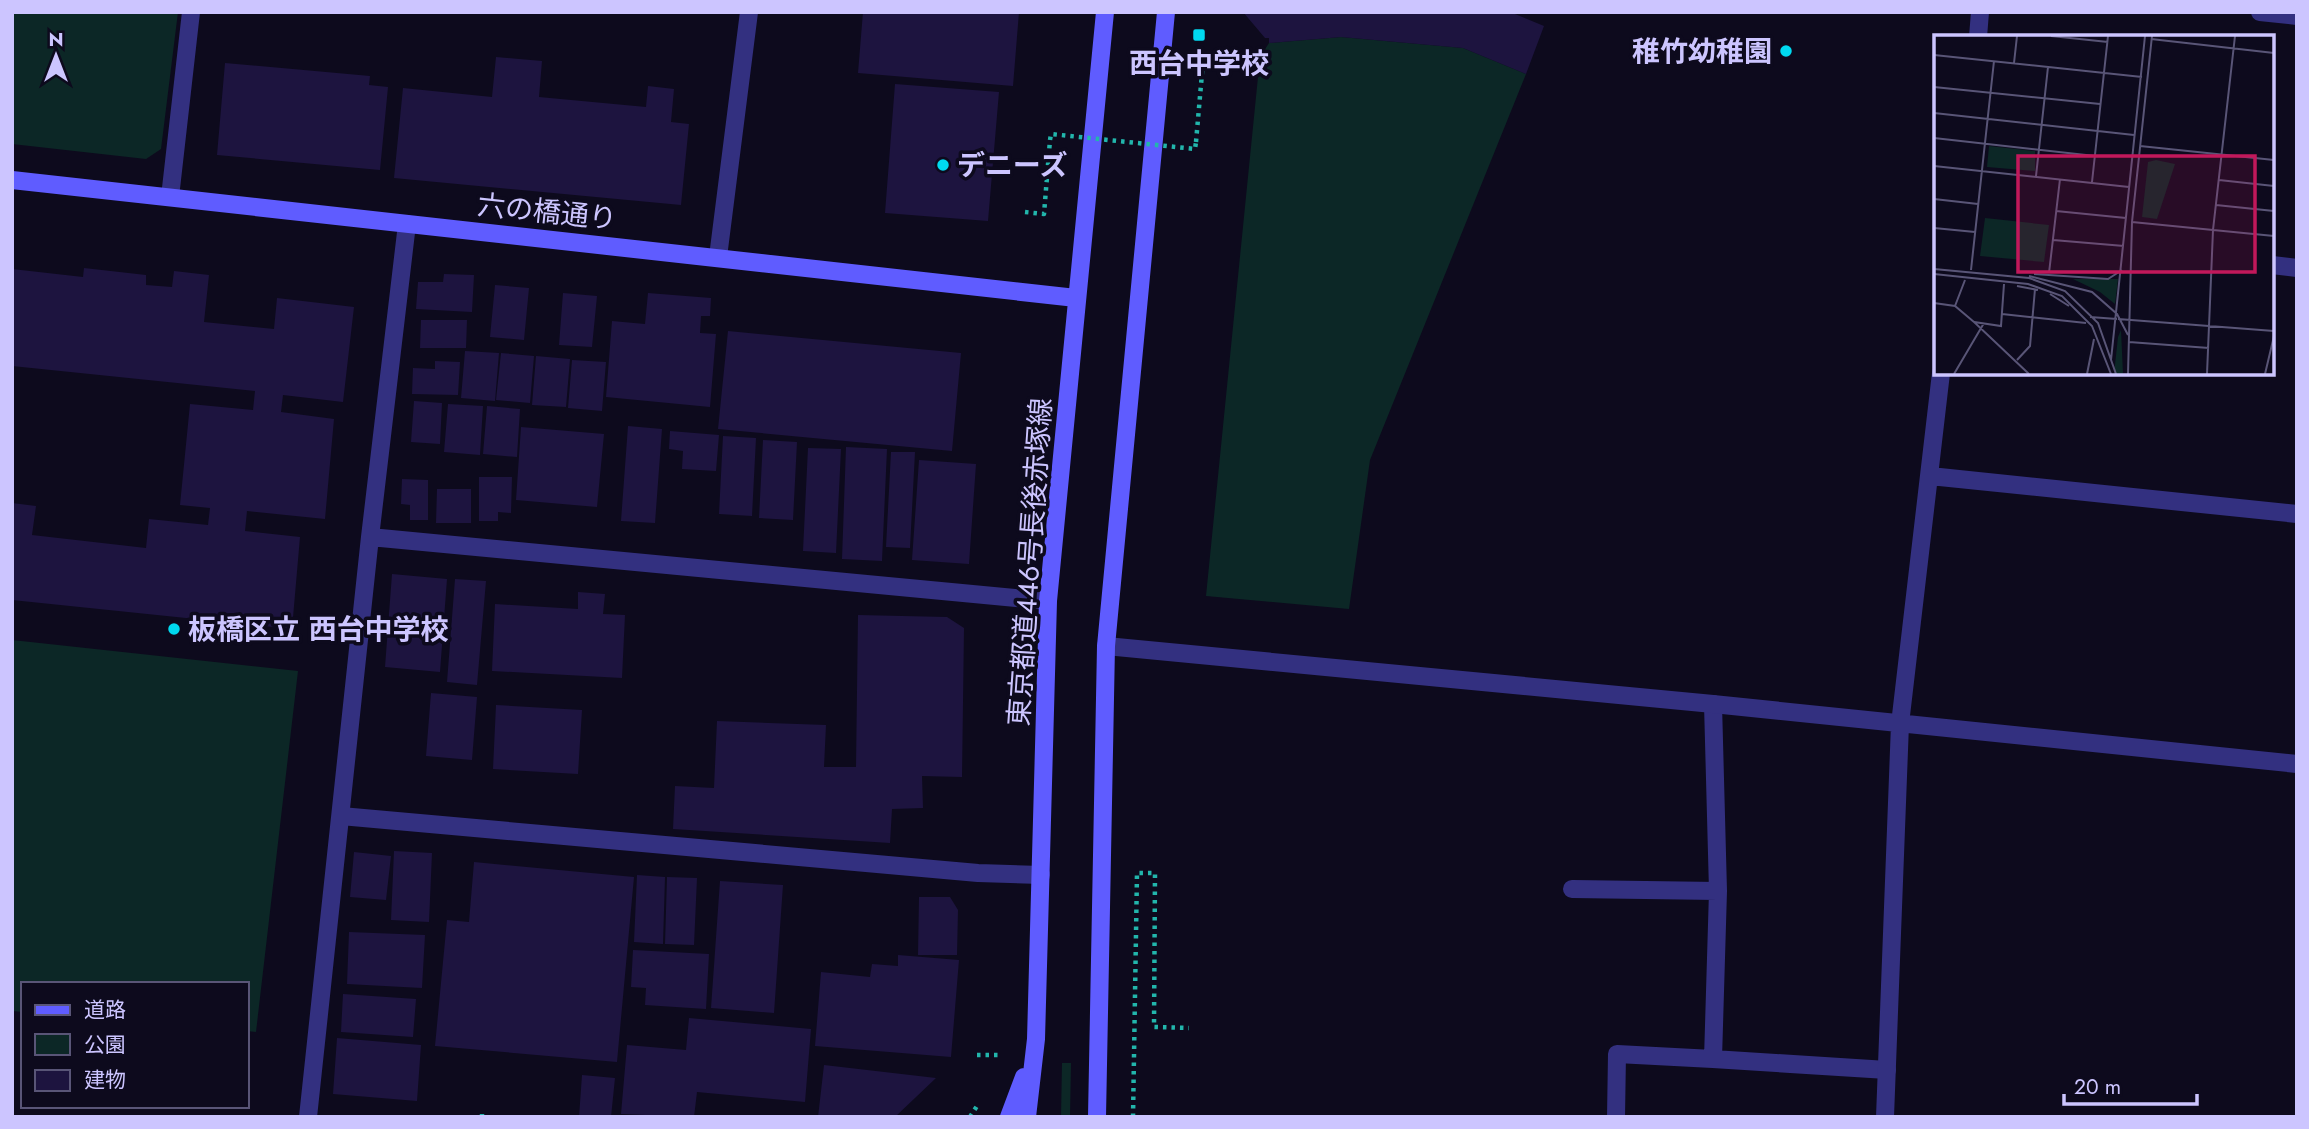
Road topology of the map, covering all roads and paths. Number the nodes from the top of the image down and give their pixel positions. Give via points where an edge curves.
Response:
1 (191, 12) edge
2 (749, 12) edge
3 (1105, 12) edge
4 (1166, 12) edge
5 (1980, 12) edge
6 (2260, 12) edge
7 (2297, 16) edge
8 (1978, 35) edge
9 (1212, 63) dead end
10 (12, 180) edge
11 (170, 197) junction
12 (1025, 212) dead end
13 (407, 224) junction
14 (718, 257) junction
15 (2274, 265) edge
16 (2297, 268) edge
17 (1076, 298) junction
18 (1941, 374) edge
19 (1930, 476) junction
20 (2297, 514) edge
21 (370, 537) junction
22 (1048, 601) junction
23 (1106, 646) junction
24 (1713, 704) junction
25 (1900, 724) junction
26 (2297, 764) edge
27 (341, 816) junction
28 (1041, 876) junction
29 (1572, 889) dead end
30 (1717, 891) junction
31 (1189, 1028) dead end
32 (1037, 1039) junction
33 (977, 1055) dead end
34 (1713, 1059) junction
35 (997, 1065) dead end
36 (1887, 1070) junction
37 (308, 1117) edge
38 (1010, 1117) edge
39 (1027, 1117) edge
40 (1097, 1117) edge
41 (1133, 1117) edge
42 (1616, 1117) edge
43 (1885, 1117) edge

1 - 11 street
2 - 14 street
3 - 17 main road, 東京都道446号長後赤塚線
4 - 23 main road
5 - 8 street
6 - 7 street
9 - 12 path, bridge via 1203,62 1195,149 1051,134 1044,214
10 - 11 main road, 六の橋通り
11 - 13 main road, 六の橋通り
13 - 14 main road, 六の橋通り
13 - 21 street
14 - 17 main road, 六の橋通り
15 - 16 street
17 - 22 main road, 東京都道446号長後赤塚線
18 - 19 street
19 - 20 street
19 - 25 street
21 - 22 street
21 - 27 street
22 - 28 main road, 東京都道446号長後赤塚線
23 - 24 street
23 - 40 main road
24 - 25 street
24 - 30 street
25 - 26 street
25 - 36 street
27 - 28 street
27 - 37 street
28 - 32 main road, 東京都道446号長後赤塚線
29 - 30 street
30 - 34 street
31 - 41 path via 1154,1027 1155,873 1137,873
32 - 38 main road
32 - 39 main road, 東京都道446号長後赤塚線
33 - 35 path via 998,1055
34 - 36 street
34 - 42 street via 1617,1054
36 - 43 street

